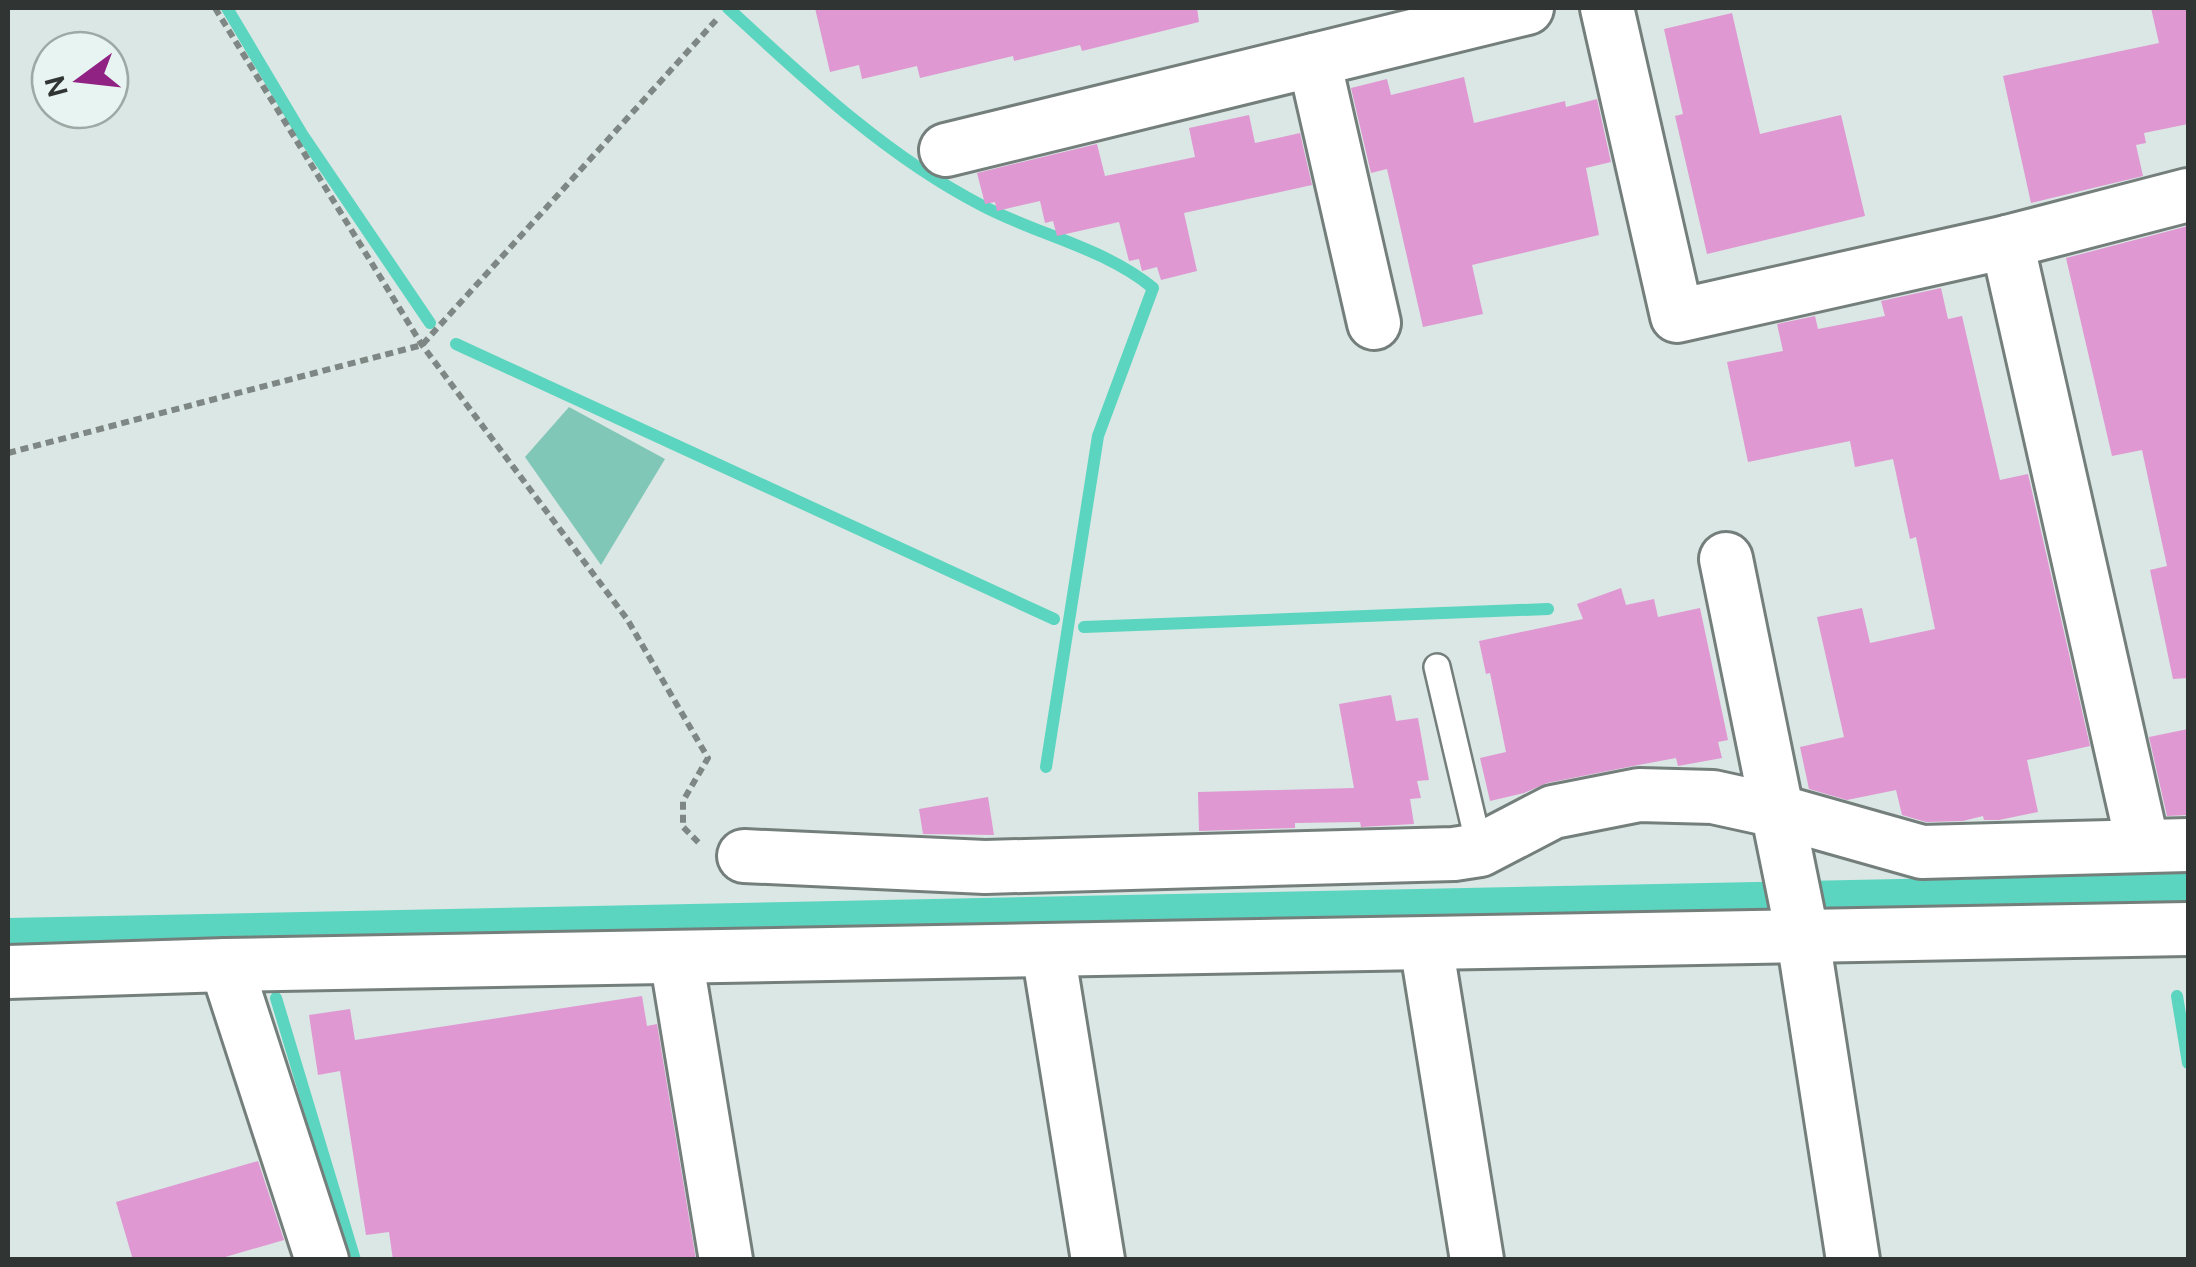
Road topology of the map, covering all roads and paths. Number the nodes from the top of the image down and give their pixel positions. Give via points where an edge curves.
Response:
1 (215, 8) edge
2 (1526, 8) edge
3 (1608, 8) edge
4 (718, 18) dead end
5 (1314, 60) junction
6 (946, 150) dead end
7 (2188, 194) edge
8 (2007, 242) junction
9 (1374, 322) dead end
10 (422, 345) junction
11 (8, 453) edge
12 (1726, 559) dead end
13 (1437, 666) dead end
14 (1777, 810) junction
15 (2166, 845) edge
16 (1480, 850) junction
17 (744, 856) joint
18 (1801, 929) junction
19 (2188, 929) edge
20 (1426, 944) junction
21 (1048, 951) junction
22 (676, 957) junction
23 (226, 965) junction
24 (8, 972) edge
25 (322, 1260) edge
26 (726, 1260) edge
27 (1098, 1260) edge
28 (1478, 1260) edge
29 (1853, 1260) edge

1 - 10 path
2 - 5 street
3 - 8 street via 1678,316
4 - 10 path
5 - 6 street
5 - 9 street
7 - 8 street
8 - 15 street
10 - 11 path
10 - 17 path via 628,619 708,758 683,801 683,827 712,857
12 - 14 street
13 - 16 lane
14 - 15 street via 1922,852
14 - 16 street via 1712,797 1639,795 1553,812
14 - 18 street
16 - 17 street via 985,867
18 - 19 street
18 - 20 street
18 - 29 street
20 - 21 street
20 - 28 street
21 - 22 street
21 - 27 street
22 - 23 street
22 - 26 street
23 - 24 street
23 - 25 street

